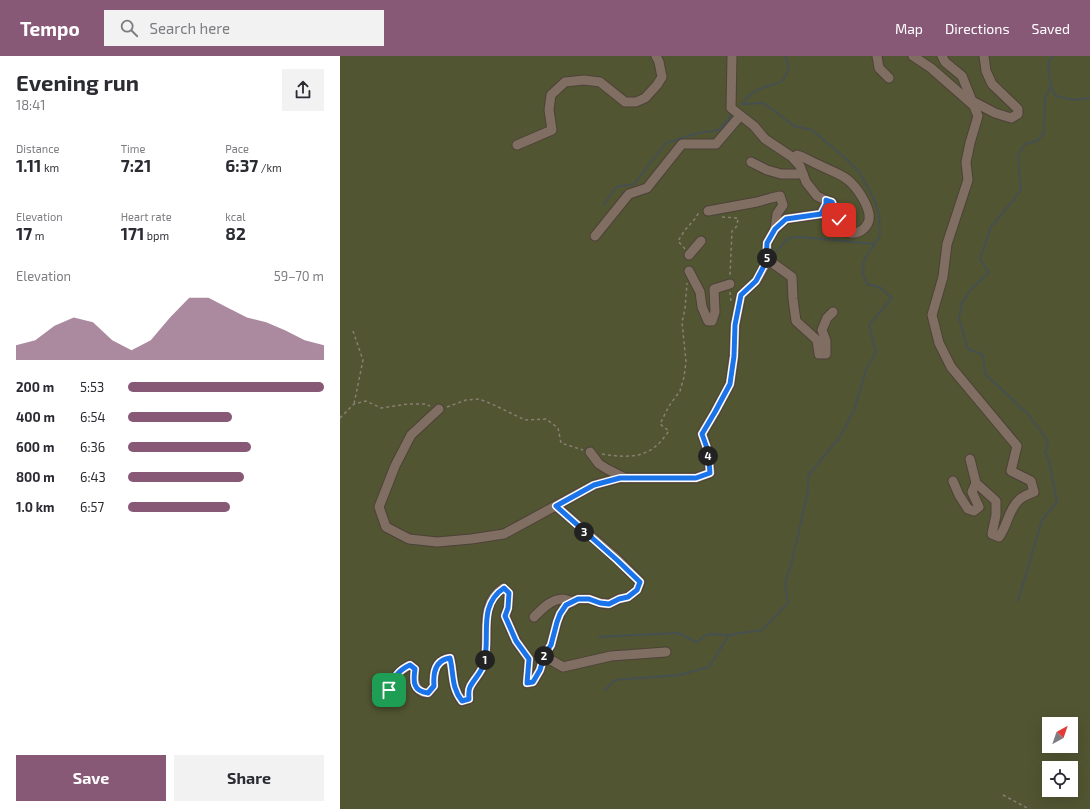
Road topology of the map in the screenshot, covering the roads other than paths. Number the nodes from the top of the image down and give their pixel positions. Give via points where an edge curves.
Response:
1 (656, 56) edge
2 (732, 56) edge
3 (877, 56) edge
4 (913, 56) edge
5 (942, 56) edge
6 (984, 56) edge
7 (889, 78) dead end
8 (973, 103) junction
9 (740, 116) junction
10 (516, 145) dead end
11 (794, 158) junction
12 (751, 162) dead end
13 (803, 174) junction
14 (826, 200) junction
15 (708, 211) road end
16 (775, 229) junction
17 (595, 236) dead end
18 (700, 241) dead end
19 (689, 255) road end
20 (767, 259) junction
21 (689, 271) road end
22 (730, 284) road end
23 (833, 312) dead end
24 (439, 409) road end
25 (590, 452) road end
26 (970, 459) dead end
27 (625, 478) junction
28 (953, 481) dead end
29 (976, 483) junction
30 (556, 506) junction
31 (572, 602) junction
32 (534, 616) dead end
33 (666, 652) dead end
34 (544, 656) junction
35 (376, 693) dead end

1 - 10 lane via 662,77 645,98 636,102 625,102 600,82 565,82 551,95 549,110 552,130
2 - 9 lane via 730,108
3 - 7 lane via 879,68
4 - 8 lane
5 - 8 lane via 945,62 962,76
6 - 8 lane via 986,71 992,84 1018,109 1018,114 1011,118
8 - 29 lane via 978,116 966,162 968,180 947,244 943,277 932,314 939,343 951,367 1018,446 1011,471 1031,481 1034,492 1019,499 999,537 992,534 996,501
9 - 11 lane via 766,139
9 - 17 lane via 716,144 682,144 647,188 629,194
11 - 13 lane
11 - 14 lane via 797,155 805,157 850,181 870,214 864,229 858,233 841,228 832,202
12 - 13 lane via 781,174
13 - 14 lane via 817,196
14 - 16 lane via 821,214 786,219
15 - 16 lane via 780,196 783,205
16 - 20 lane via 767,243
18 - 19 lane
20 - 23 lane via 792,277 796,321 817,340 820,354 826,354 826,341 822,330
20 - 27 lane via 756,281 741,295 735,325 730,384 702,434 708,451 710,473 696,478
21 - 22 lane via 700,292 702,307 708,321 712,320 715,312 714,289
24 - 30 lane via 411,435 395,466 379,507 386,527 409,539 437,542 471,539 504,534
25 - 27 lane via 607,470
26 - 29 lane
27 - 30 lane via 594,485
28 - 29 lane via 968,509 974,511 979,507 972,492
30 - 31 lane via 640,582 637,590 628,597 609,604 589,599
31 - 32 lane via 562,599 550,603
31 - 34 lane via 566,605 560,614 551,645
33 - 34 lane via 611,656 563,667
34 - 35 lane via 533,682 527,683 529,659 516,641 505,616 509,593 504,588 497,592 489,608 486,656 484,665 469,688 469,699 462,701 457,694 450,658 444,658 438,663 433,677 434,686 428,693 416,688 415,669 410,665 394,677 386,699

